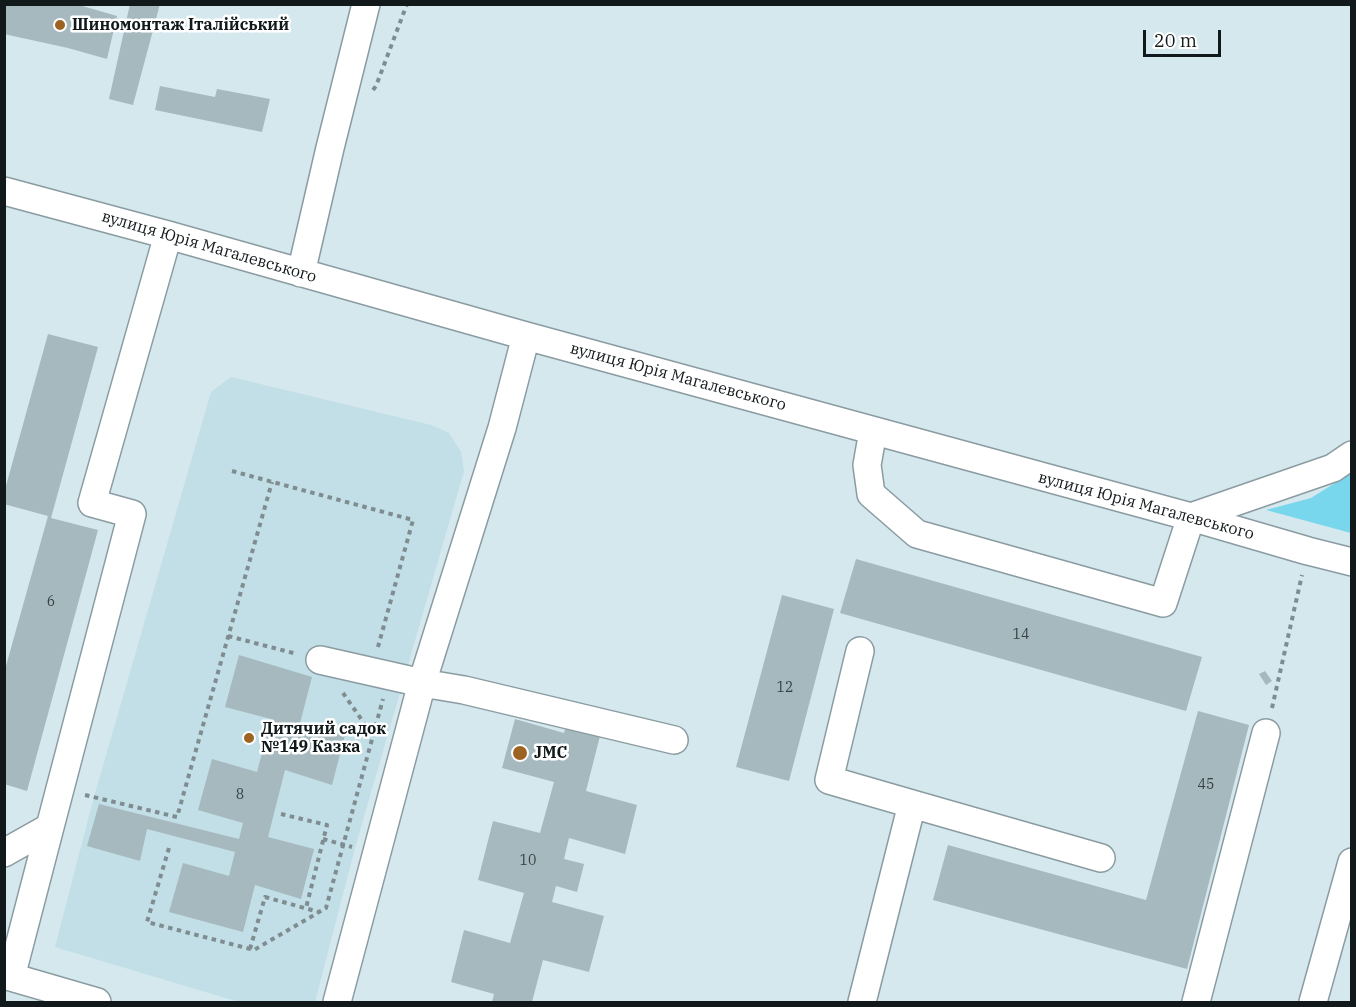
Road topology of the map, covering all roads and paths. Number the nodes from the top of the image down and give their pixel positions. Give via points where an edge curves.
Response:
1 (366, 4) edge
2 (4, 191) edge
3 (168, 235) junction
4 (302, 273) junction
5 (526, 336) junction
6 (873, 431) junction
7 (1352, 455) edge
8 (232, 471) dead end
9 (272, 482) junction
10 (1191, 518) junction
11 (1308, 551) junction
12 (1352, 562) edge
13 (228, 636) junction
14 (860, 651) dead end
15 (320, 660) junction
16 (380, 673) junction
17 (422, 683) junction
18 (1266, 733) joint
19 (373, 736) junction
20 (674, 740) dead end
21 (60, 788) junction
22 (912, 804) junction
23 (281, 814) dead end
24 (50, 827) junction
25 (169, 848) dead end
26 (4, 853) edge
27 (1101, 858) dead end
28 (1352, 862) edge
29 (306, 908) junction
30 (320, 912) junction
31 (1345, 917) edge
32 (250, 949) junction
33 (8, 976) edge
34 (97, 1002) edge
35 (337, 1002) edge
36 (862, 1002) edge
37 (1196, 1002) edge
38 (1313, 1002) edge

1 - 4 street
2 - 3 street, вулиця Юрія Магалевського
3 - 4 street, вулиця Юрія Магалевського
3 - 21 street via 92,503 132,514
4 - 5 street, вулиця Юрія Магалевського
5 - 6 street, вулиця Юрія Магалевського
5 - 17 street via 502,428
6 - 10 street, вулиця Юрія Магалевського
6 - 10 street via 867,465 871,495 917,534 1163,603
7 - 10 street via 1333,468
8 - 9 path
9 - 13 path
9 - 16 path via 412,520
10 - 11 street, вулиця Юрія Магалевського
11 - 12 street, вулиця Юрія Магалевського
11 - 18 path
13 - 15 path
13 - 21 path via 177,817
14 - 22 street via 829,780
15 - 16 street
15 - 19 path
16 - 17 street
16 - 19 path
17 - 20 street
17 - 35 street
18 - 37 street
19 - 30 path via 326,908
21 - 24 street
22 - 27 street
22 - 36 street
23 - 29 path via 327,825
24 - 26 street
24 - 33 street
25 - 32 path via 147,922
28 - 31 street
29 - 30 path
29 - 32 path via 265,897
30 - 32 path
31 - 38 street
33 - 34 street

